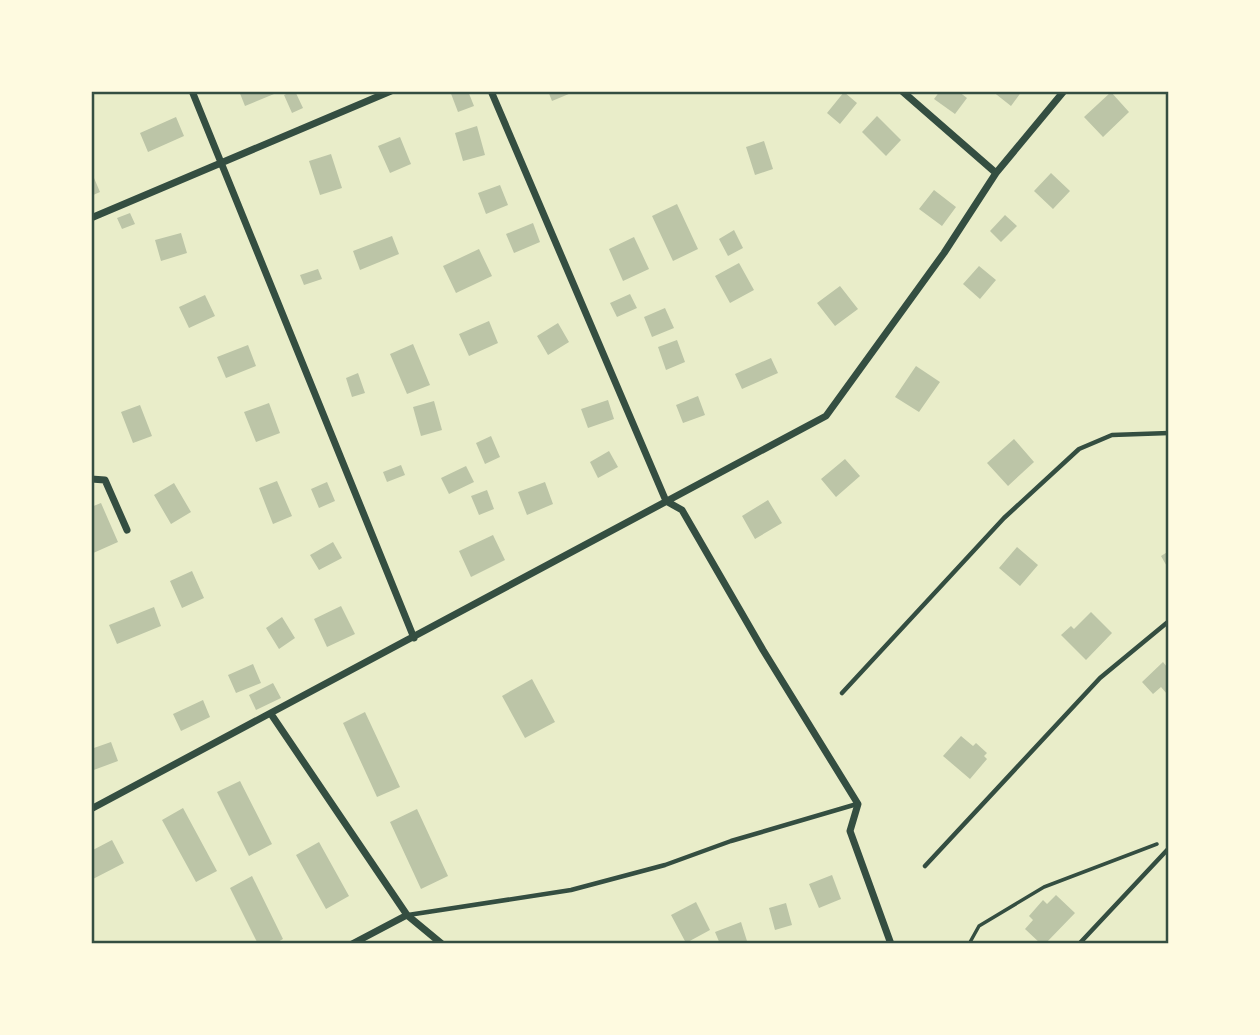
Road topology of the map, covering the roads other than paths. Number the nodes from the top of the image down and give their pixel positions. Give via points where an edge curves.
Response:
1 (192, 91) edge
2 (391, 91) edge
3 (491, 91) edge
4 (902, 91) edge
5 (1064, 91) edge
6 (222, 162) junction
7 (996, 173) junction
8 (91, 218) edge
9 (1169, 433) edge
10 (91, 479) edge
11 (666, 500) junction
12 (127, 530) dead end
13 (1169, 621) edge
14 (414, 638) junction
15 (842, 693) dead end
16 (271, 714) junction
17 (858, 803) junction
18 (91, 809) edge
19 (1169, 848) edge
20 (925, 866) dead end
21 (407, 915) junction
22 (352, 944) edge
23 (442, 944) edge
24 (891, 944) edge
25 (1079, 944) edge

1 - 6 street
2 - 6 street
3 - 11 street
4 - 7 street
5 - 7 street
6 - 8 street
6 - 14 street
7 - 11 street via 826,416
9 - 15 lane via 1112,435 1080,449 1004,519
10 - 12 street via 105,480
11 - 14 street
11 - 17 street via 682,510
13 - 20 lane via 1100,678
14 - 16 street
16 - 18 street
16 - 21 street
17 - 21 lane via 571,890
17 - 24 street via 850,831
19 - 25 lane
21 - 22 street
21 - 23 street

